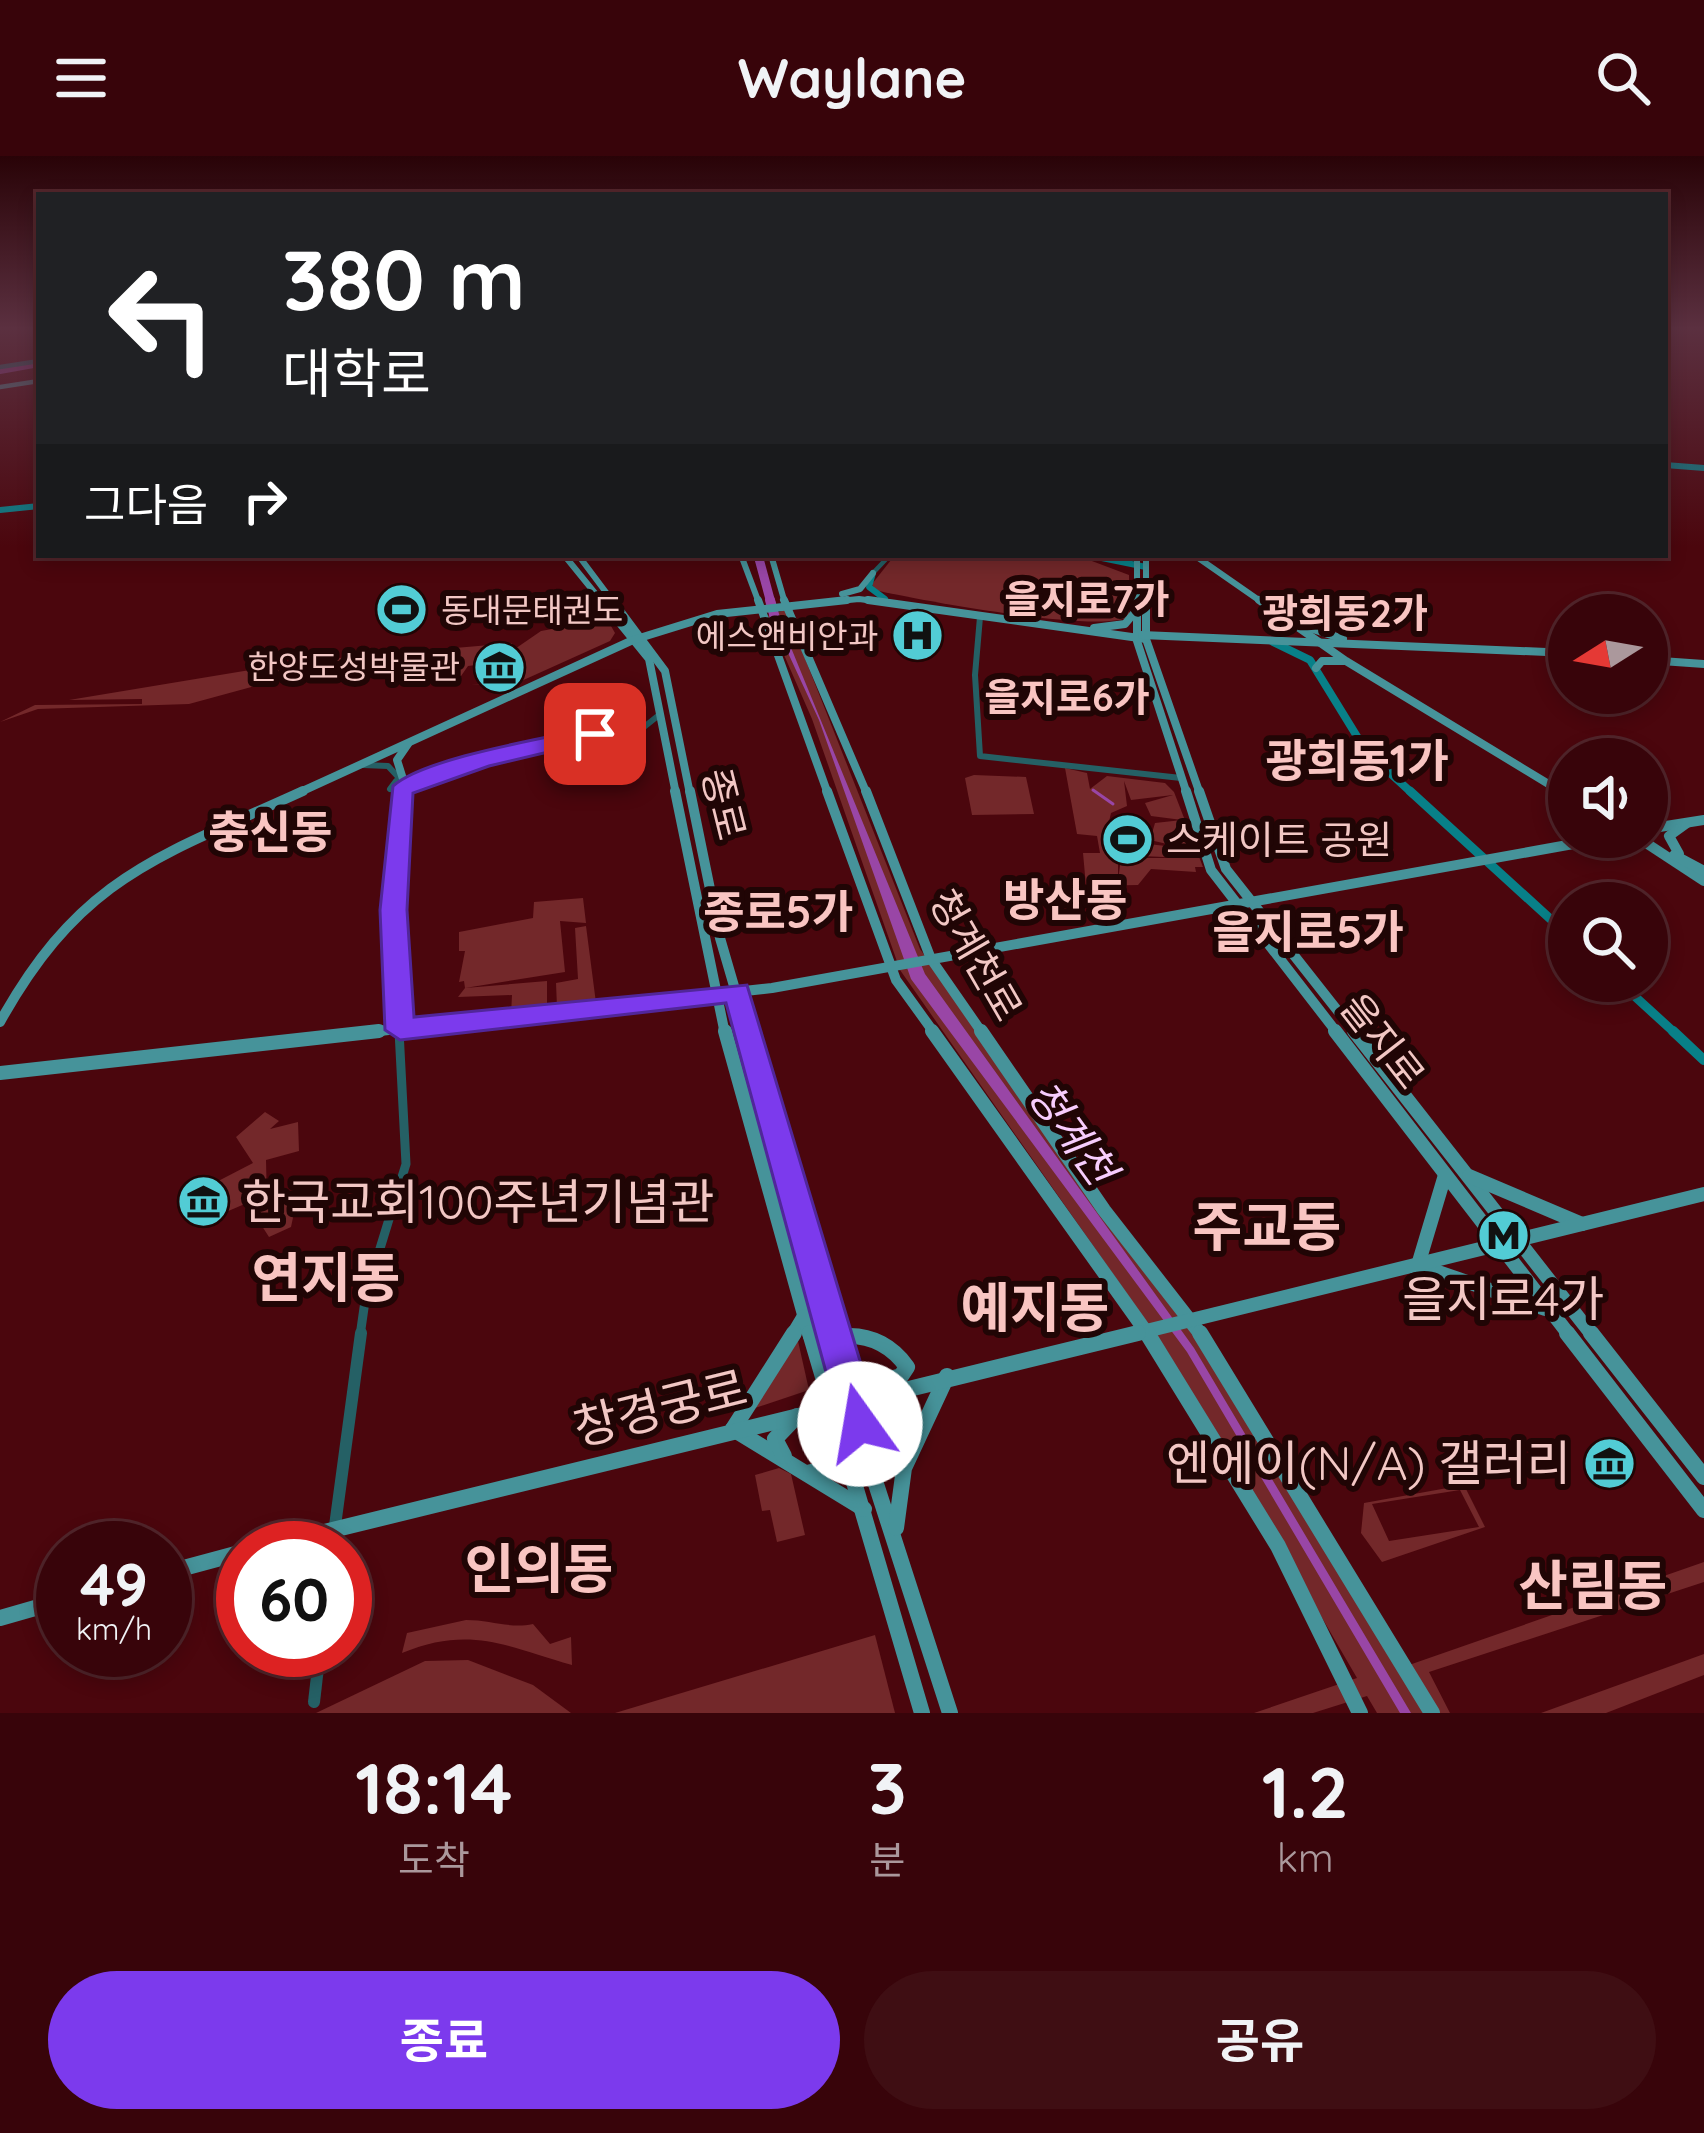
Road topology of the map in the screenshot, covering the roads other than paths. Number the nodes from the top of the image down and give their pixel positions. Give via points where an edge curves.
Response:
1 (1668, 465) edge
2 (1704, 468) edge
3 (36, 506) edge
4 (0, 510) edge
5 (566, 558) edge
6 (580, 558) edge
7 (742, 558) edge
8 (772, 558) edge
9 (884, 558) edge
10 (1096, 558) edge
11 (1142, 558) edge
12 (1205, 559) edge
13 (1113, 564) junction
14 (1142, 567) junction
15 (872, 574) junction
16 (1136, 581) junction
17 (841, 594) junction
18 (885, 599) junction
19 (786, 606) junction
20 (1136, 609) junction
21 (758, 612) junction
22 (612, 616) junction
23 (980, 617) junction
24 (1285, 617) junction
25 (691, 620) junction
26 (1143, 620) junction
27 (1056, 625) junction
28 (630, 626) junction
29 (1073, 631) junction
30 (1141, 637) junction
31 (638, 638) junction
32 (1197, 639) junction
33 (1273, 642) junction
34 (1319, 642) junction
35 (1354, 643) junction
36 (1548, 652) edge
37 (600, 655) junction
38 (661, 660) junction
39 (1346, 661) junction
40 (1668, 661) edge
41 (1704, 664) edge
42 (1150, 665) junction
43 (1316, 668) junction
44 (659, 716) junction
45 (644, 727) junction
46 (662, 734) junction
47 (421, 736) junction
48 (356, 766) junction
49 (1181, 778) junction
50 (405, 780) junction
51 (1548, 783) edge
52 (1704, 820) edge
53 (1687, 823) junction
54 (1668, 826) edge
55 (1548, 850) edge
56 (1668, 853) edge
57 (1668, 857) edge
58 (1496, 863) junction
59 (1690, 863) junction
60 (1704, 871) edge
61 (1704, 881) edge
62 (1219, 882) junction
63 (1238, 886) junction
64 (1277, 896) junction
65 (1249, 901) junction
66 (1235, 903) junction
67 (1201, 909) junction
68 (1548, 915) edge
69 (1259, 924) junction
70 (929, 960) junction
71 (891, 966) junction
72 (737, 992) junction
73 (715, 994) junction
74 (1641, 1002) edge
75 (0, 1022) edge
76 (400, 1030) junction
77 (1704, 1060) edge
78 (0, 1073) edge
79 (1445, 1175) junction
80 (1466, 1175) junction
81 (1704, 1193) edge
82 (1582, 1224) junction
83 (1517, 1240) junction
84 (1499, 1244) junction
85 (1418, 1264) junction
86 (1551, 1312) junction
87 (804, 1316) junction
88 (1190, 1321) junction
89 (1149, 1331) junction
90 (846, 1366) junction
91 (947, 1376) junction
92 (853, 1395) junction
93 (829, 1404) junction
94 (804, 1412) junction
95 (734, 1429) junction
96 (843, 1447) junction
97 (1704, 1477) edge
98 (865, 1510) junction
99 (1704, 1510) edge
100 (337, 1521) edge
101 (368, 1521) edge
102 (896, 1538) junction
103 (36, 1608) edge
104 (0, 1618) edge
105 (317, 1677) edge
106 (314, 1702) dead end
107 (922, 1713) edge
108 (950, 1713) edge
109 (1360, 1713) edge
110 (1432, 1713) edge

1 - 2 main road
3 - 4 main road
5 - 22 main road, 종로
6 - 28 main road, 종로
7 - 21 main road, 청계천로
8 - 19 main road, 청계천로
9 - 15 street
10 - 13 main road
11 - 14 main road, 을지로
12 - 24 main road
13 - 14 main road
13 - 16 main road
14 - 16 main road, 을지로
14 - 26 main road, 을지로
15 - 17 main road via 860,589
15 - 18 main road via 869,588
16 - 20 main road, 을지로
17 - 18 main road
17 - 19 main road
18 - 27 main road
19 - 21 main road
19 - 23 main road via 865,599
19 - 70 main road, 청계천로
20 - 27 main road via 1115,627
20 - 30 main road, 을지로
21 - 25 main road
21 - 25 street
21 - 71 main road, 청계천로
22 - 31 main road, 종로
22 - 37 main road via 617,634
23 - 29 main road
23 - 49 street via 980,756
24 - 33 main road via 1290,633
24 - 34 main road
24 - 35 main road
25 - 28 main road
25 - 31 main road
25 - 38 main road via 661,638
26 - 30 main road, 을지로
26 - 32 main road
27 - 30 main road
28 - 31 main road, 종로
29 - 30 main road
29 - 42 main road via 1128,646
30 - 32 main road
30 - 42 main road, 을지로
31 - 37 main road
31 - 38 main road, 종로
31 - 44 main road, 종로 via 650,658
32 - 33 main road
32 - 42 main road via 1161,645
33 - 34 main road
33 - 43 main road
34 - 35 main road
34 - 39 main road
35 - 36 main road
37 - 47 main road
38 - 72 main road, 종로
39 - 43 main road
39 - 51 main road
40 - 41 main road
42 - 49 main road, 을지로
42 - 63 main road, 을지로
43 - 58 main road via 1366,751
44 - 45 street
44 - 46 main road, 종로
45 - 46 main road
45 - 50 street via 555,740
46 - 73 main road, 종로
47 - 48 main road
47 - 50 main road via 400,753
48 - 50 street via 381,764
48 - 75 main road via 253,810 83,904 34,958
49 - 62 main road, 을지로
50 - 76 street via 393,910
52 - 53 main road
53 - 54 main road
53 - 59 main road via 1669,840
55 - 58 main road
56 - 59 main road
57 - 61 main road
58 - 64 main road
58 - 68 main road
59 - 60 main road
62 - 66 main road, 을지로
62 - 67 main road
63 - 64 main road
63 - 65 main road, 을지로
64 - 65 main road
64 - 69 main road
65 - 66 main road
65 - 69 main road, 을지로
66 - 67 main road
66 - 69 main road, 을지로
67 - 69 main road
67 - 70 main road
69 - 79 main road, 을지로
69 - 80 main road, 을지로
70 - 71 main road
70 - 88 main road, 청계천로
71 - 72 main road
71 - 89 main road, 청계천로 via 972,1091
72 - 73 main road
72 - 90 main road, 종로
73 - 76 main road
73 - 87 main road, 종로
74 - 77 main road
76 - 78 main road
76 - 100 street via 406,1164 367,1294
79 - 84 main road, 을지로
79 - 85 main road
80 - 82 main road
80 - 83 main road, 을지로
81 - 82 main road
82 - 83 main road
83 - 84 main road
83 - 97 main road, 을지로
84 - 85 main road
84 - 86 main road, 을지로
85 - 86 main road
85 - 88 main road
86 - 99 main road, 을지로
87 - 93 main road, 종로
87 - 95 main road
88 - 89 main road, 창경궁로
88 - 110 main road, 청계천로
89 - 91 main road, 창경궁로
89 - 109 main road, 청계천로 via 1278,1546
90 - 92 main road, 종로
90 - 92 main road via 845,1338 854,1334 907,1363 901,1376
91 - 92 main road, 창경궁로
91 - 102 main road via 904,1468
92 - 93 main road, 창경궁로
92 - 102 main road, 종로
93 - 94 main road, 창경궁로
93 - 96 main road, 종로
94 - 95 main road, 창경궁로
94 - 96 main road via 778,1431 783,1455 821,1474 839,1465
95 - 98 main road
95 - 101 main road, 창경궁로
96 - 98 main road, 종로
98 - 107 main road, 종로
102 - 108 main road, 종로
103 - 104 main road
105 - 106 street

